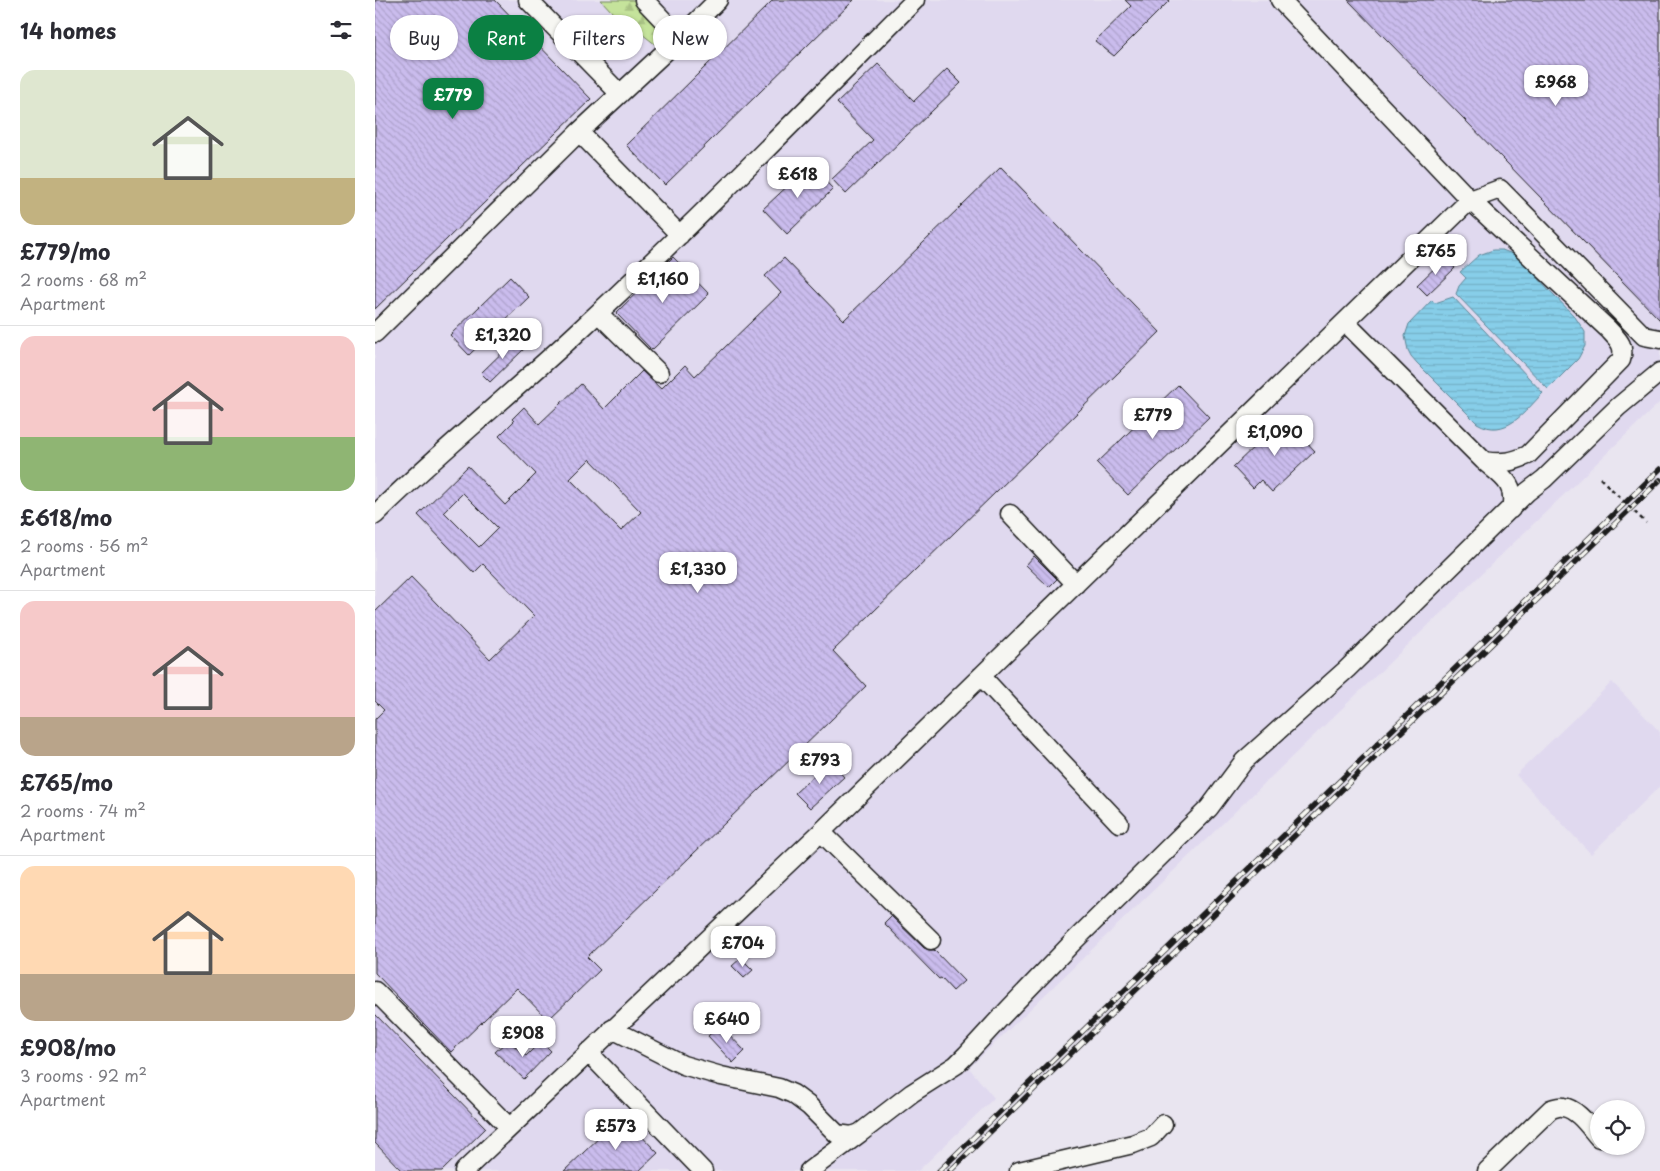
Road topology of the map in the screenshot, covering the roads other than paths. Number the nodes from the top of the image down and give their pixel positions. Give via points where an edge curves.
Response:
1 (528, 0) edge
2 (644, 0) edge
3 (718, 0) edge
4 (915, 0) edge
5 (1280, 0) edge
6 (658, 15) edge
7 (703, 15) edge
8 (656, 60) edge
9 (620, 94) junction
10 (579, 132) junction
11 (1470, 200) junction
12 (680, 235) junction
13 (598, 313) junction
14 (1345, 322) junction
15 (375, 333) edge
16 (1660, 339) edge
17 (1660, 372) edge
18 (659, 373) dead end
19 (1484, 461) junction
20 (1511, 508) junction
21 (1010, 514) dead end
22 (375, 515) edge
23 (1076, 584) junction
24 (981, 676) junction
25 (1119, 823) dead end
26 (821, 832) junction
27 (931, 940) dead end
28 (375, 991) edge
29 (612, 1029) junction
30 (588, 1052) junction
31 (1163, 1124) dead end
32 (509, 1127) junction
33 (1590, 1128) edge
34 (860, 1133) junction
35 (1063, 1166) edge
36 (464, 1171) edge
37 (703, 1171) edge
38 (809, 1171) edge
39 (1019, 1171) edge
40 (1487, 1171) edge

1 - 9 street
2 - 6 street
3 - 7 street
4 - 12 street
5 - 11 street
8 - 9 street
9 - 10 street
10 - 12 street
10 - 15 street
11 - 14 street
11 - 16 street via 1500,190 1644,336
11 - 19 street via 1608,329 1622,344 1623,353 1621,360 1528,454 1512,462
12 - 13 street
13 - 18 street
13 - 22 street
14 - 19 street
14 - 23 street
17 - 20 street
19 - 20 street via 1512,489
20 - 34 street via 1347,669 1245,761 1209,808 1066,949 956,1065 912,1093
21 - 23 street
23 - 24 street
24 - 25 street
24 - 26 street
26 - 27 street
26 - 29 street
28 - 32 street
29 - 30 street
29 - 34 street via 683,1065 779,1088 809,1106 837,1134 852,1136
30 - 32 street
30 - 37 street
31 - 35 street via 1151,1137
32 - 36 street
33 - 40 street via 1571,1110 1562,1107 1551,1109
34 - 38 street
35 - 39 street

